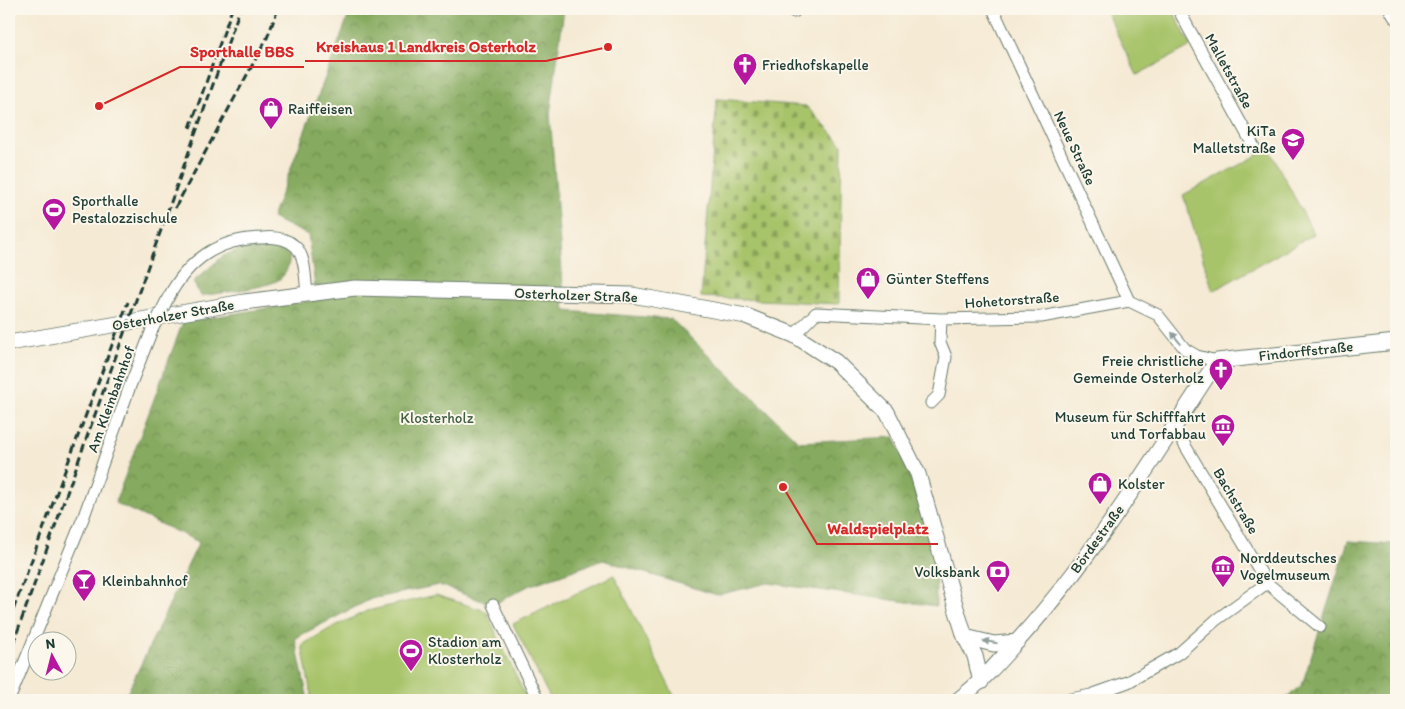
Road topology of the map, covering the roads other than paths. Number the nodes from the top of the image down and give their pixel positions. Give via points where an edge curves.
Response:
1 (993, 9) edge
2 (1178, 9) edge
3 (1392, 9) edge
4 (1396, 16) edge
5 (1254, 147) dead end
6 (308, 293) junction
7 (1130, 301) junction
8 (941, 319) junction
9 (794, 335) junction
10 (1396, 342) edge
11 (9, 343) edge
12 (1217, 361) junction
13 (931, 403) dead end
14 (1174, 427) junction
15 (1267, 582) junction
16 (493, 605) dead end
17 (1320, 628) dead end
18 (965, 637) junction
19 (1017, 642) junction
20 (981, 682) junction
21 (9, 700) edge
22 (538, 700) edge
23 (958, 700) edge
24 (1066, 700) edge

1 - 7 street, Neue Straße
2 - 5 street, Malletstraße
3 - 4 street
6 - 9 street, Osterholzer Straße via 355,288 632,295 746,316
6 - 11 street, Osterholzer Straße
6 - 21 street, Am Kleinbahnhof, bridge via 302,258 295,246 275,237 244,238 222,244 182,276 152,330 84,516
7 - 8 street, Hohetorstraße via 1041,317
12 -> 7 street via 1185,349 1158,315
8 - 9 street, Hohetorstraße via 816,313
8 - 13 street via 940,342 946,358 939,395
9 - 18 street, Osterholzer Straße via 836,362 887,412 896,426 918,474
10 - 12 street, Findorffstraße
12 - 14 street, Bördestraße
14 - 15 street, Bachstraße
14 - 19 street, Bördestraße via 1097,541
15 - 17 street, Bachstraße
15 - 24 street via 1179,653 1128,682
16 - 22 street
19 -> 18 street via 994,644
18 - 20 street, Osterholzer Straße
19 - 20 street, Bördestraße
20 - 23 street, Bördestraße

